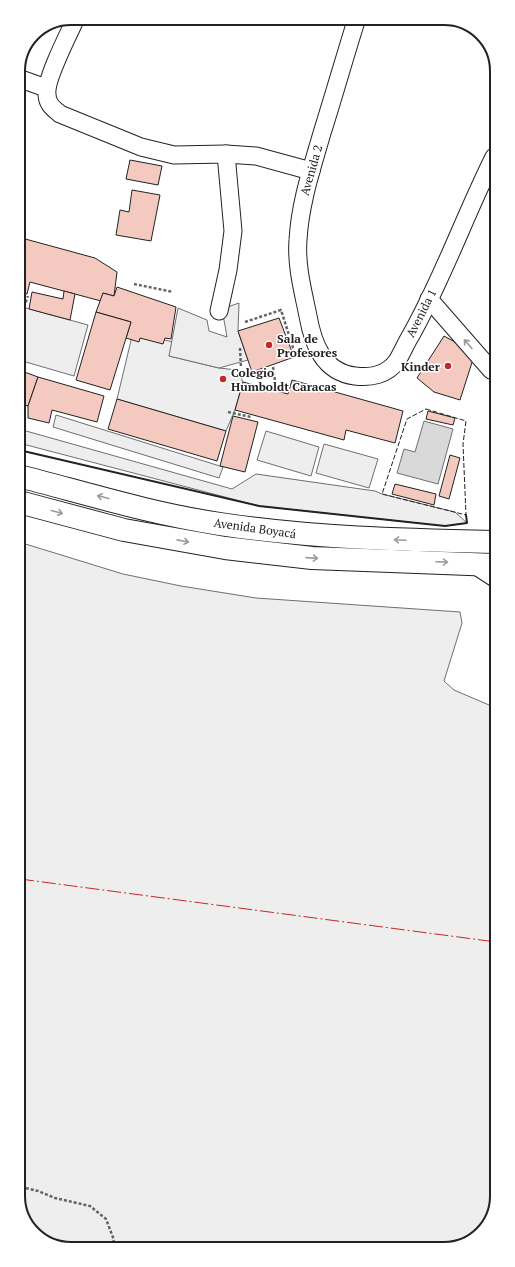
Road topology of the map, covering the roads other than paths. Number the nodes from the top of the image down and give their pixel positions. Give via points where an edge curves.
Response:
1 (73, 25) edge
2 (355, 25) edge
3 (25, 80) edge
4 (46, 88) junction
5 (226, 154) junction
6 (490, 165) edge
7 (311, 170) junction
8 (429, 299) junction
9 (220, 310) dead end
10 (310, 326) joint
11 (490, 365) edge
12 (25, 478) edge
13 (25, 504) edge
14 (490, 542) edge
15 (473, 563) junction
16 (490, 564) edge
17 (490, 575) edge

1 - 4 street
2 - 7 street, Avenida 2
3 - 4 street
4 - 5 street via 51,107 60,114 141,147 174,155
5 - 7 street via 256,156
5 - 9 street via 233,230
6 - 8 street, Avenida 1
7 - 10 street, Avenida 2 via 303,200 298,241 298,267
8 - 10 street, Avenida 1 via 397,361 378,375 363,377 337,370 318,352
11 -> 8 street
14 -> 12 highway, Avenida Boyacá via 309,536 218,524
13 -> 15 highway, Avenida Boyacá via 124,530 225,548 312,558
15 - 16 highway, Avenida Boyacá
15 - 17 street

